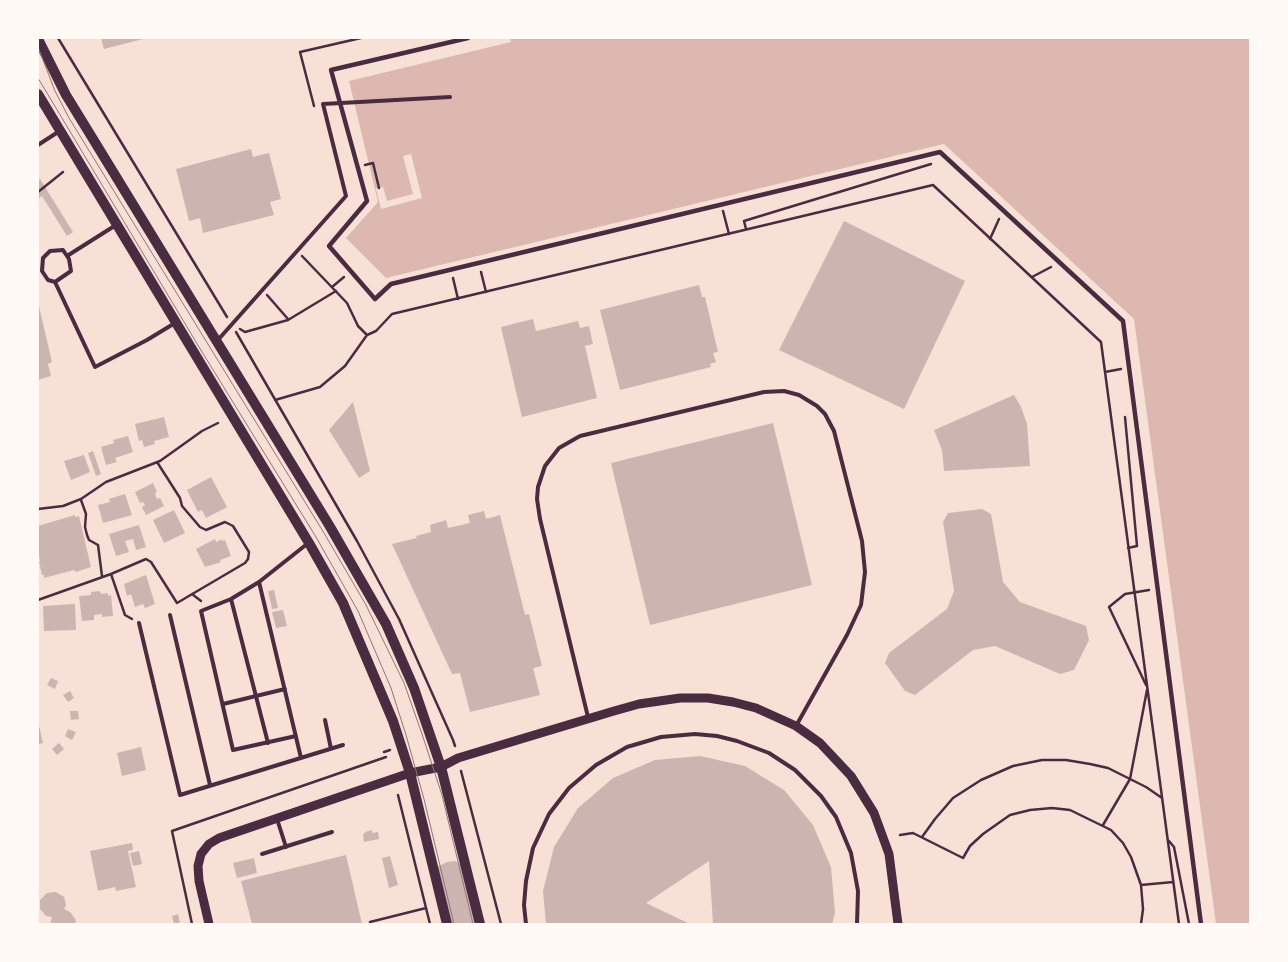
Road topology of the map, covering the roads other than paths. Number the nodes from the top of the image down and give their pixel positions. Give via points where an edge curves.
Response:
1 (468, 38) edge
2 (38, 39) edge
3 (38, 94) edge
4 (450, 97) dead end
5 (340, 103) junction
6 (58, 132) dead end
7 (38, 145) edge
8 (116, 225) junction
9 (67, 256) junction
10 (55, 282) junction
11 (175, 323) junction
12 (216, 342) junction
13 (309, 543) junction
14 (260, 582) junction
15 (231, 599) junction
16 (170, 615) dead end
17 (139, 623) road end
18 (285, 689) junction
19 (256, 696) junction
20 (223, 704) junction
21 (589, 718) junction
22 (325, 720) dead end
23 (796, 726) junction
24 (296, 736) junction
25 (268, 743) junction
26 (343, 745) dead end
27 (331, 748) junction
28 (301, 758) junction
29 (441, 767) junction
30 (410, 773) junction
31 (210, 785) junction
32 (277, 818) junction
33 (332, 832) dead end
34 (286, 847) junction
35 (262, 854) dead end
36 (209, 924) edge
37 (447, 924) edge
38 (480, 924) edge
39 (526, 924) edge
40 (856, 924) edge
41 (898, 924) edge
42 (1201, 924) edge

1 - 5 street via 331,70
2 - 12 main road via 66,95
3 - 8 main road
4 - 5 lane
5 - 12 lane via 323,104 346,196
5 - 42 street via 367,201 329,246 375,299 392,284 940,152 1123,321
6 - 7 lane
8 - 9 lane
8 - 11 main road
9 - 10 lane via 71,272
9 - 10 lane via 63,250 50,251 43,258 42,272 48,280
10 - 11 lane via 95,367
11 - 13 main road
12 - 29 main road via 386,624 414,688
13 - 14 lane
13 - 30 main road via 343,603 393,721
14 - 15 lane
14 - 18 lane
15 - 19 lane
15 - 20 lane via 201,611
16 - 31 lane
17 - 31 lane via 180,795
18 - 19 lane
18 - 24 lane
19 - 20 lane
19 - 25 lane
20 - 25 lane via 234,750
21 - 23 street via 639,704 708,698 756,708
21 - 23 lane via 540,519 538,487 545,466 558,448 580,436 764,392 784,391 799,395 817,406 834,431 862,541 865,572 861,604
21 - 29 street via 458,758
22 - 27 lane
23 - 41 street via 820,743 851,776 874,813 889,854
24 - 25 lane
24 - 28 lane
26 - 27 lane
27 - 28 lane
28 - 31 lane
29 - 30 street
29 - 38 main road
30 - 32 street
30 - 37 main road
32 - 34 lane
32 - 36 street via 219,838 202,854 198,866 199,882
33 - 34 lane
34 - 35 lane
39 - 40 lane via 526,881 533,848 549,814 569,788 596,765 628,747 661,737 695,734 726,738 762,750 795,770 821,796 836,817 851,853 858,891

